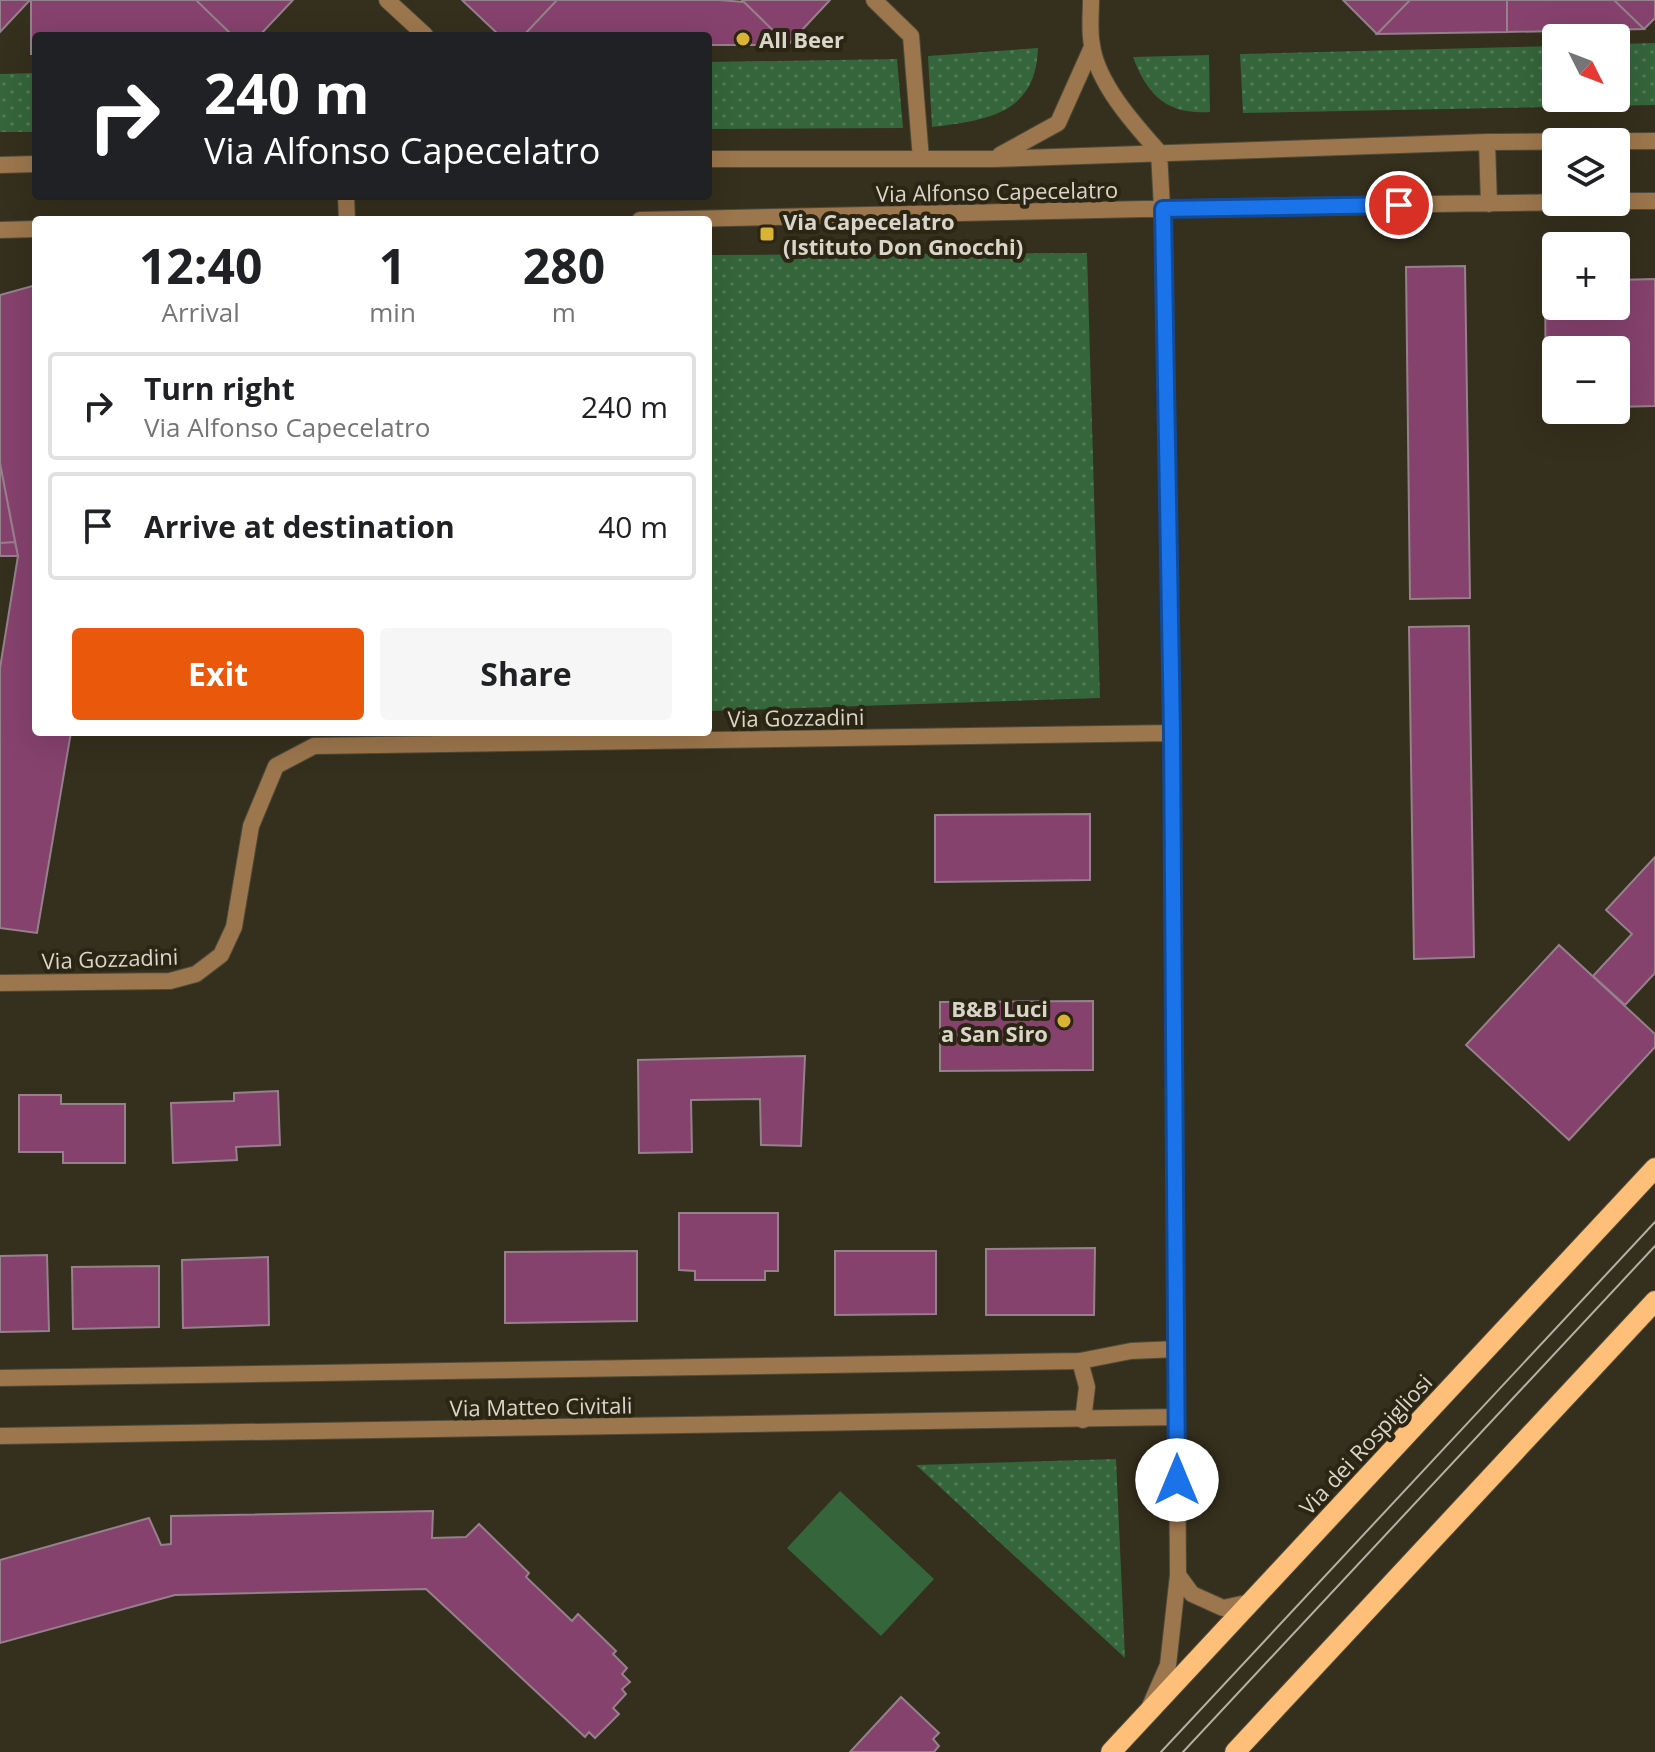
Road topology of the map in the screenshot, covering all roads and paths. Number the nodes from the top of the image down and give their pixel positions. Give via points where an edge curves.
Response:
1 (387, 0) edge
2 (874, 0) edge
3 (1091, 0) edge
4 (422, 32) edge
5 (1092, 47) junction
6 (1655, 141) edge
7 (1487, 142) junction
8 (1159, 152) junction
9 (712, 159) edge
10 (921, 159) junction
11 (993, 159) junction
12 (32, 164) edge
13 (0, 165) edge
14 (1630, 201) edge
15 (1655, 201) edge
16 (1542, 203) edge
17 (1489, 204) junction
18 (1163, 209) junction
19 (712, 218) edge
20 (32, 229) edge
21 (0, 230) edge
22 (1172, 733) junction
23 (0, 983) edge
24 (1655, 1168) edge
25 (1655, 1301) edge
26 (1177, 1349) junction
27 (1080, 1361) junction
28 (0, 1378) edge
29 (1177, 1417) junction
30 (1083, 1420) junction
31 (0, 1436) edge
32 (1178, 1575) junction
33 (1251, 1602) junction
34 (1145, 1715) junction
35 (1111, 1752) edge
36 (1235, 1752) edge

1 - 4 street
2 - 10 street via 911,36
3 - 5 street
5 - 8 street via 1114,97
5 - 11 street via 1058,123
6 - 7 street, Via Alfonso Capecelatro
7 - 8 street, Via Alfonso Capecelatro
7 - 17 street
8 - 11 street, Via Alfonso Capecelatro
8 - 18 street
9 - 10 street, Via Alfonso Capecelatro
10 - 11 street, Via Alfonso Capecelatro
12 - 13 street
14 - 15 street
16 - 17 street, Via Alfonso Capecelatro
17 - 18 street, Via Alfonso Capecelatro
18 - 19 street, Via Alfonso Capecelatro
18 - 22 street
20 - 21 street
22 - 23 street, Via Gozzadini via 314,746 276,766 251,826 234,927 221,955 196,974 170,981
22 - 26 street
24 - 33 main road, Via dei Rospigliosi
25 - 36 main road
26 - 27 street, Via Matteo Civitali
26 - 29 street
27 - 28 street, Via Matteo Civitali
27 - 30 street via 1087,1387
29 - 30 street, Via Matteo Civitali
29 - 32 street
30 - 31 street, Via Matteo Civitali
32 - 33 street via 1192,1594 1223,1608
32 - 34 street via 1168,1665
33 - 34 main road, Via dei Rospigliosi
34 - 35 main road, Via dei Rospigliosi

